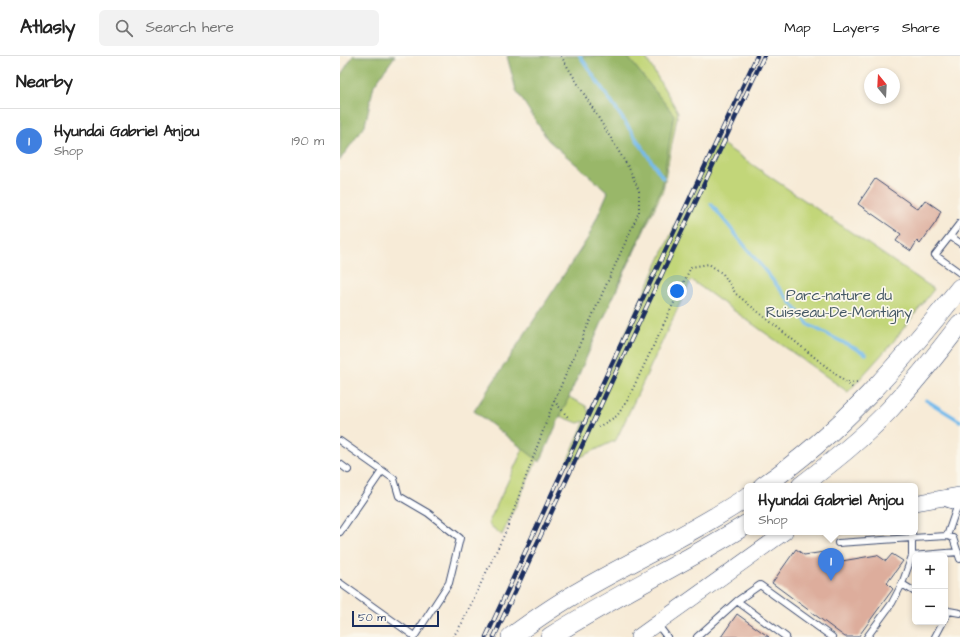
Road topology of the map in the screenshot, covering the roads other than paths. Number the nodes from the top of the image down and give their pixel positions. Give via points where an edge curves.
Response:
1 (960, 223) edge
2 (950, 236) junction
3 (960, 243) edge
4 (960, 273) edge
5 (960, 288) edge
6 (960, 324) edge
7 (960, 348) edge
8 (926, 368) junction
9 (340, 441) edge
10 (340, 464) edge
11 (348, 470) dead end
12 (382, 471) junction
13 (767, 483) edge
14 (805, 483) edge
15 (744, 499) edge
16 (959, 502) edge
17 (918, 503) edge
18 (744, 526) edge
19 (340, 532) edge
20 (781, 535) edge
21 (912, 535) edge
22 (947, 536) junction
23 (838, 543) dead end
24 (912, 553) edge
25 (948, 555) edge
26 (959, 555) edge
27 (912, 556) edge
28 (340, 583) edge
29 (902, 584) junction
30 (912, 590) edge
31 (737, 601) junction
32 (948, 610) edge
33 (960, 613) edge
34 (657, 623) junction
35 (941, 625) edge
36 (414, 637) edge
37 (511, 637) edge
38 (550, 637) edge
39 (638, 637) edge
40 (667, 637) edge
41 (697, 637) edge
42 (786, 637) edge
43 (832, 637) edge
44 (867, 637) edge
45 (935, 637) edge

1 - 2 lane
2 - 3 lane
2 - 4 lane via 935,256
5 - 13 main road via 866,399
6 - 8 main road
7 - 8 main road
8 - 14 main road via 868,431
9 - 12 lane
10 - 11 lane
12 - 19 lane
12 - 36 lane via 394,480 400,496 428,512 460,538 449,583
15 - 37 main road via 582,590
16 - 17 street via 943,499
16 - 22 lane
18 - 38 main road via 594,609
20 - 34 street
21 - 22 lane
21 - 23 lane
21 - 24 lane
22 - 26 lane via 952,538
25 - 26 lane
27 - 29 lane
28 - 36 lane
29 - 30 lane
29 - 44 lane via 892,603
31 - 41 lane
31 - 42 lane
31 - 43 lane via 760,585
32 - 33 lane
34 - 39 street
34 - 40 lane
35 - 45 lane

